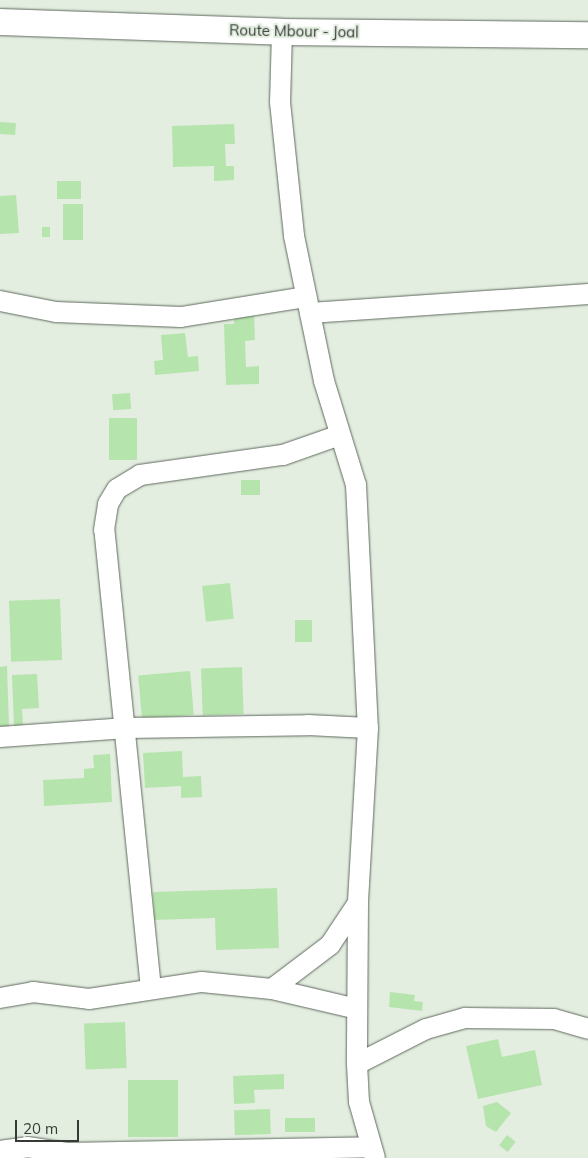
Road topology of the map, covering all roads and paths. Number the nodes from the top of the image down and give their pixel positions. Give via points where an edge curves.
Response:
1 (0, 22) edge
2 (282, 32) junction
3 (588, 34) edge
4 (588, 294) edge
5 (0, 301) edge
6 (308, 305) junction
7 (340, 436) junction
8 (127, 728) junction
9 (368, 728) junction
10 (0, 737) edge
11 (358, 902) junction
12 (151, 989) junction
13 (272, 989) junction
14 (0, 998) edge
15 (357, 1009) junction
16 (588, 1029) edge
17 (357, 1064) junction
18 (0, 1151) edge
19 (373, 1153) edge
20 (191, 1155) edge

1 - 2 main road, Route Mbour - Joal
2 - 3 main road, Route Mbour - Joal
2 - 6 street via 282,122 294,236
4 - 6 street
5 - 6 street via 103,316 181,317
6 - 7 street
7 - 8 street via 283,454 140,475 117,489 108,504 104,530
7 - 9 street via 356,486
8 - 9 street via 308,725
8 - 10 street
8 - 12 street
9 - 11 street
11 - 13 street via 330,944
11 - 15 street
12 - 13 street via 202,982
12 - 14 street via 88,999 33,992
13 - 15 street
15 - 17 street
16 - 17 street via 554,1019 465,1018 426,1029
17 - 19 street via 359,1102
18 - 20 street via 27,1147 67,1153
19 - 20 street

